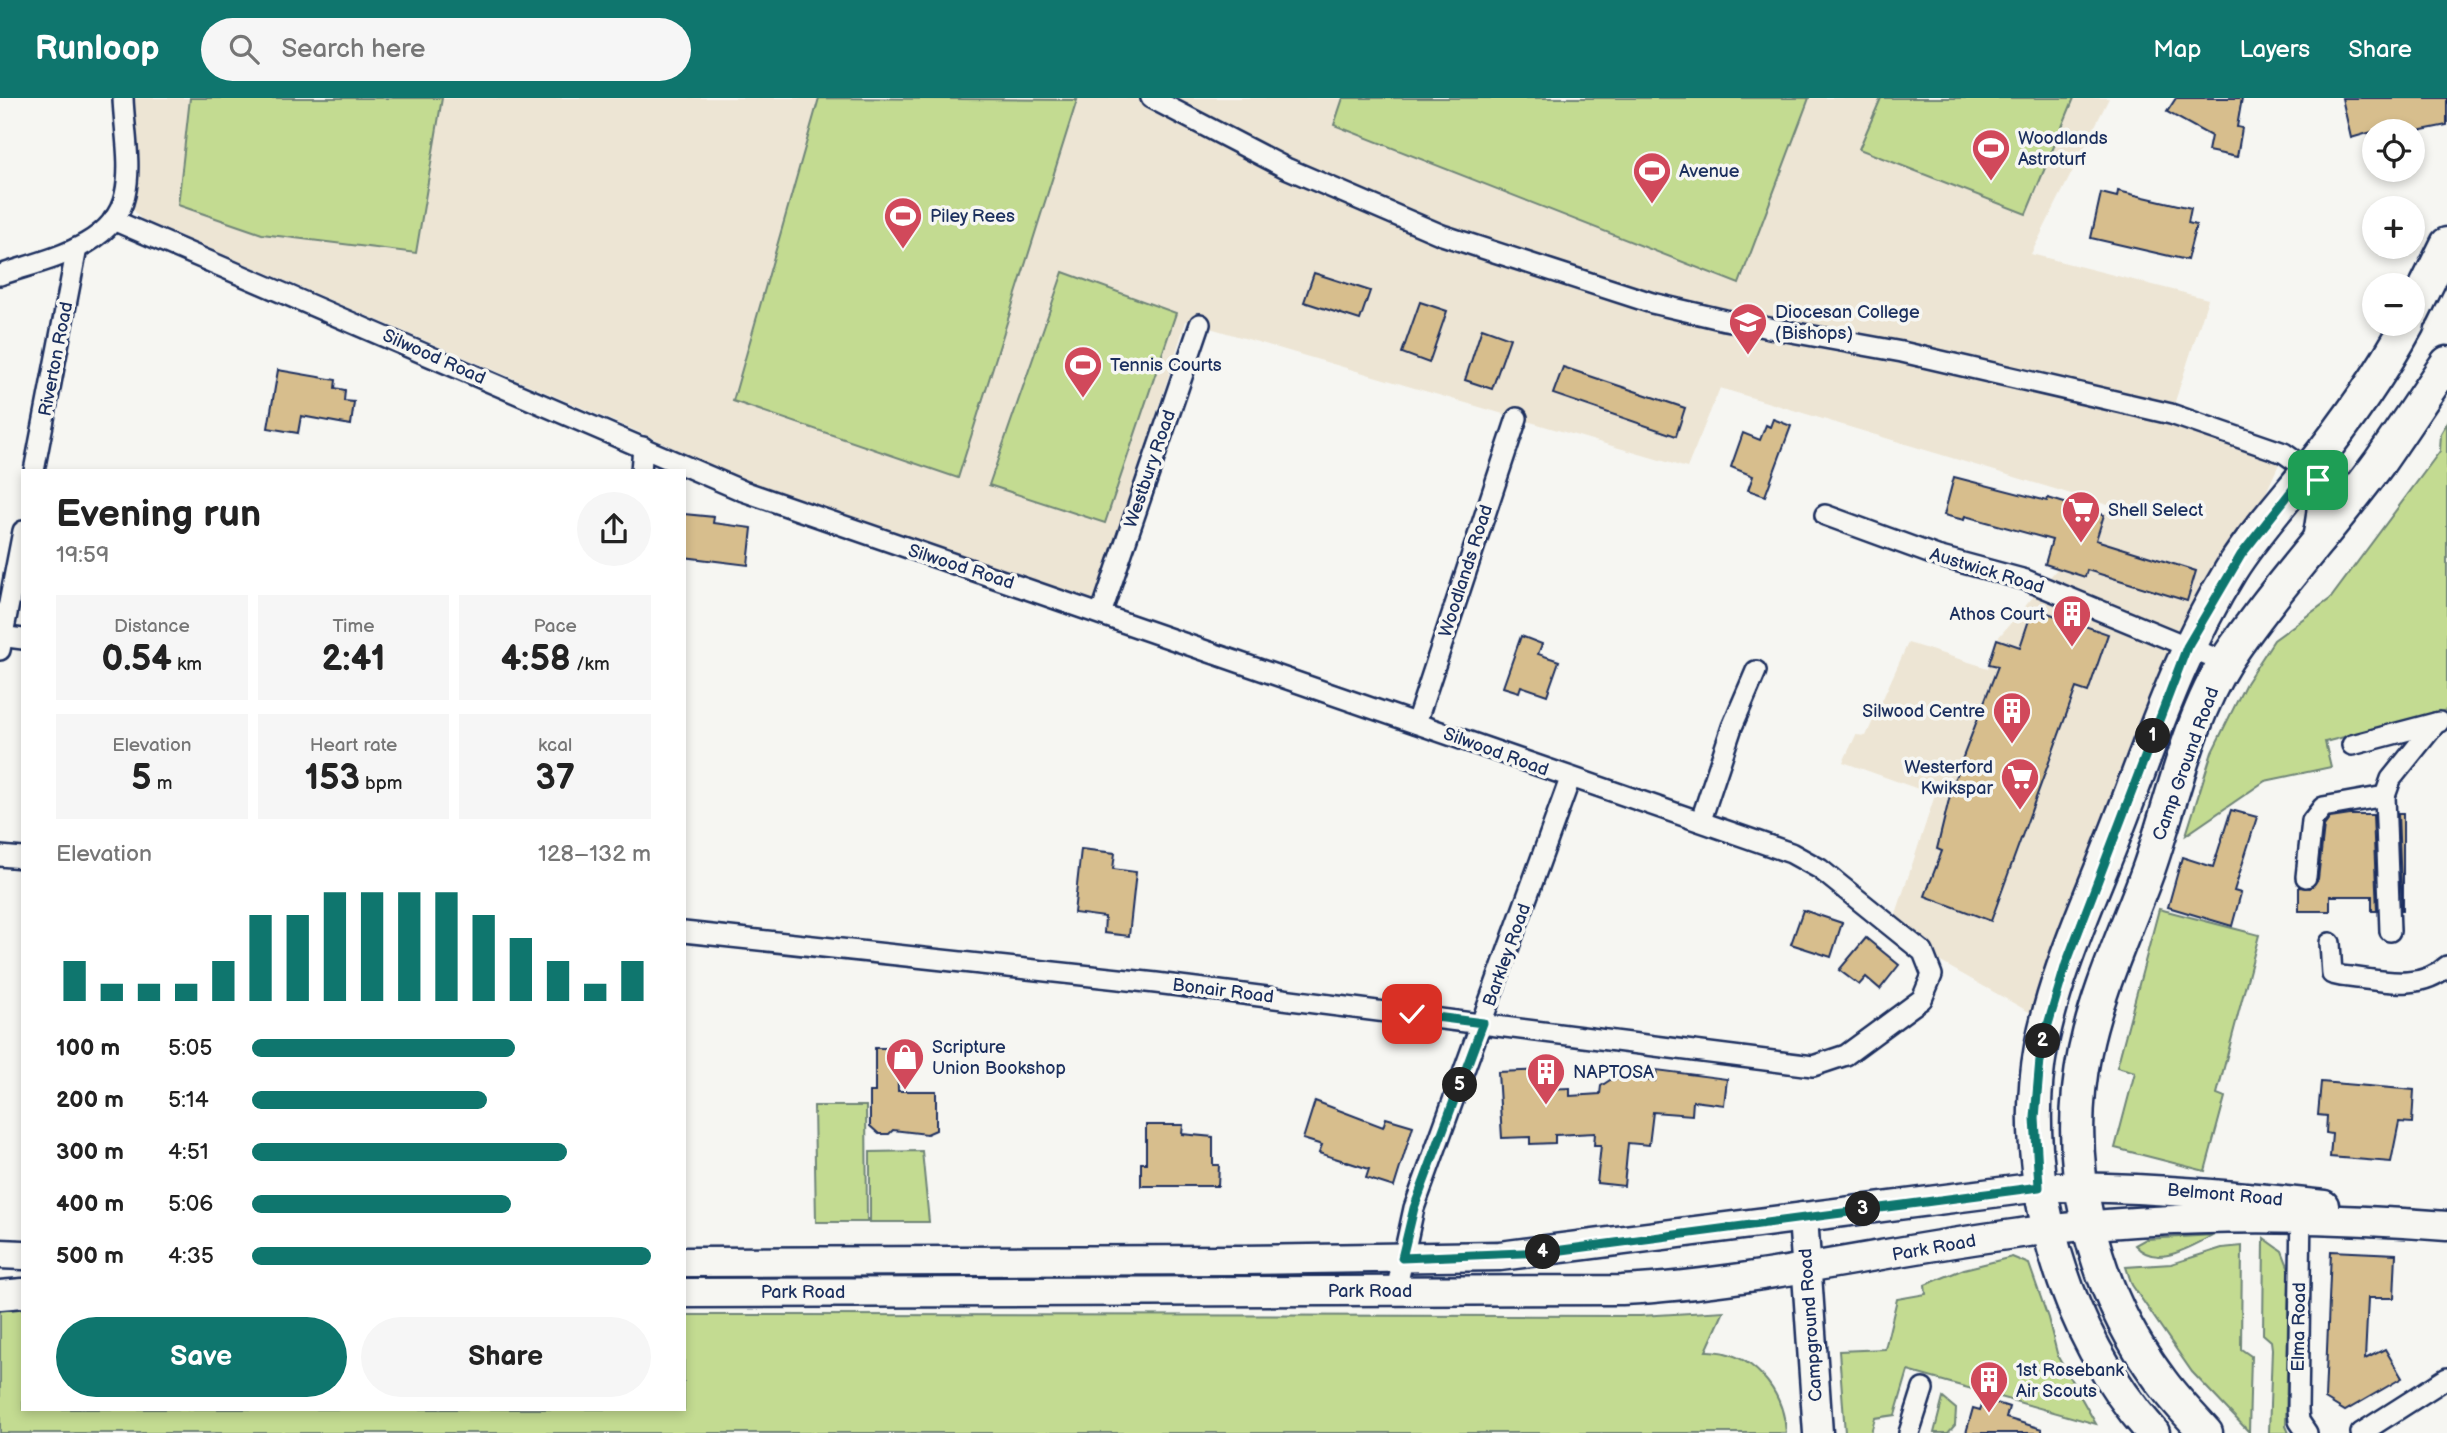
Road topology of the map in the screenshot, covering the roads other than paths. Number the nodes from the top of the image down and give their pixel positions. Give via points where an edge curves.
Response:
1 (123, 98) edge
2 (1151, 98) edge
3 (113, 220) junction
4 (2447, 244) edge
5 (77, 248) junction
6 (0, 275) edge
7 (2425, 289) edge
8 (1200, 324) dead end
9 (2400, 336) edge
10 (2447, 363) edge
11 (1517, 418) dead end
12 (643, 447) junction
13 (2378, 464) junction
14 (34, 469) edge
15 (640, 469) edge
16 (2308, 470) junction
17 (1825, 515) dead end
18 (2319, 540) junction
19 (21, 541) edge
20 (1101, 614) junction
21 (21, 639) edge
22 (1, 641) edge
23 (2187, 647) junction
24 (2225, 662) junction
25 (1756, 671) dead end
26 (2442, 722) edge
27 (1416, 723) junction
28 (2352, 745) dead end
29 (1570, 779) junction
30 (2385, 796) junction
31 (1701, 820) junction
32 (0, 856) edge
33 (21, 858) edge
34 (2306, 877) dead end
35 (2390, 931) dead end
36 (686, 932) edge
37 (2330, 943) dead end
38 (1923, 952) joint
39 (2447, 966) edge
40 (1483, 1023) junction
41 (2081, 1186) junction
42 (2039, 1187) junction
43 (2301, 1211) junction
44 (1803, 1217) junction
45 (2090, 1225) junction
46 (2447, 1226) edge
47 (2051, 1229) junction
48 (0, 1254) edge
49 (21, 1255) edge
50 (1402, 1258) junction
51 (686, 1262) edge
52 (1807, 1270) junction
53 (0, 1283) edge
54 (21, 1285) edge
55 (1396, 1291) junction
56 (21, 1293) edge
57 (686, 1293) edge
58 (0, 1296) edge
59 (2447, 1378) edge
60 (1923, 1389) dead end
61 (1818, 1433) edge
62 (1909, 1433) edge
63 (2153, 1433) edge
64 (2206, 1433) edge
65 (2307, 1433) edge
66 (2361, 1433) edge

1 - 3 street via 127,187
2 - 16 street via 1286,168 1442,236 1652,303 1902,352 2180,417 2284,453
3 - 5 street
3 - 12 street, Silwood Road
4 - 7 main road
5 - 6 street
5 - 14 street, Riverton Road
8 - 20 street, Westbury Road
9 - 16 main road
10 - 13 main road, Camp Ground Road
11 - 27 street, Woodlands Road
12 - 15 street
12 - 20 street, Silwood Road via 840,527
13 - 16 main road via 2337,472
13 - 18 main road, Camp Ground Road
16 - 18 main road via 2322,487 2324,499
16 - 23 main road via 2241,555
17 - 23 street, Austwick Road via 1937,556 2026,580
18 - 24 main road, Camp Ground Road
19 - 22 street
20 - 27 street, Silwood Road
21 - 22 street
23 - 24 street, Austwick Road
23 - 42 main road via 2047,1022 2035,1118
24 - 41 main road, Camp Ground Road via 2200,716 2092,1021 2077,1120
25 - 31 street
26 - 28 street
26 - 30 street via 2391,779
27 - 29 street, Silwood Road
29 - 31 street, Silwood Road
29 - 40 street, Barkley Road
30 - 34 street via 2323,807 2312,821
30 - 35 street
31 - 38 street, Silwood Road via 1807,861
32 - 33 street
36 - 40 street, Bonair Road
37 - 39 street via 2332,974 2340,976 2409,983 2439,974
38 - 40 street, Bonair Road via 1932,975 1926,995 1846,1055 1813,1066
40 - 50 street, Barkley Road via 1414,1208
41 - 42 main road, Belmont Road
41 - 43 main road, Belmont Road via 2260,1196
41 - 45 main road, Camp Ground Road
42 - 44 main road, Park Road
42 - 47 main road
43 - 45 main road, Belmont Road
43 - 46 main road, Belmont Road via 2324,1205 2366,1219
43 - 65 street, Elma Road via 2298,1410
44 - 50 main road, Park Road via 1547,1252
44 - 52 main road, Campground Road
45 - 47 main road, Belmont Road
45 - 64 main road, Camp Ground Road via 2109,1289 2135,1340 2158,1377
47 - 52 main road, Park Road
47 - 63 main road via 2082,1328 2112,1380
48 - 49 main road
50 - 51 main road, Park Road
50 - 55 street, Barkley Road
52 - 55 main road, Park Road via 1622,1290
52 - 61 main road, Campground Road
53 - 54 main road
55 - 57 main road, Park Road
56 - 58 main road
59 - 66 street
60 - 62 street

